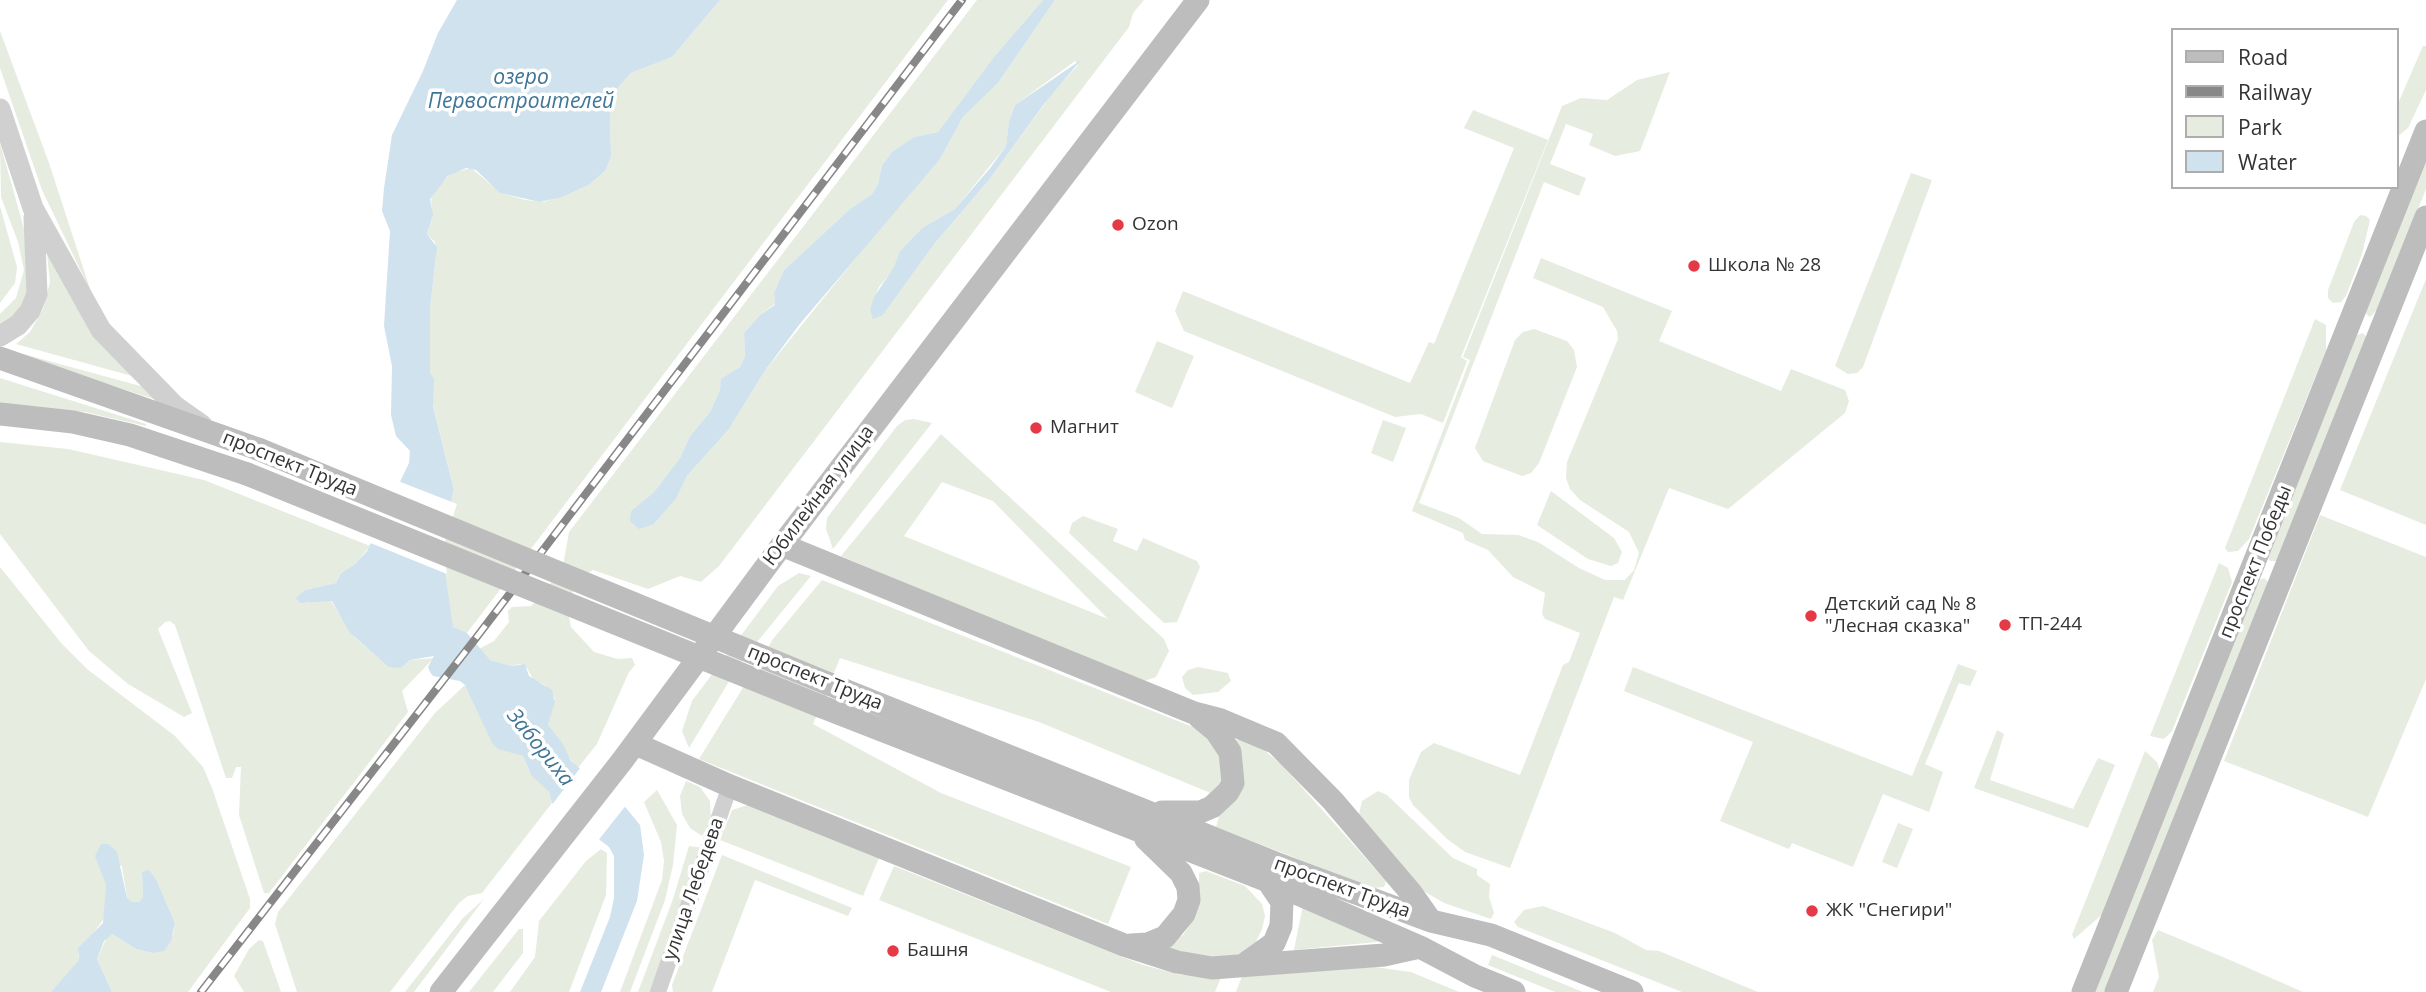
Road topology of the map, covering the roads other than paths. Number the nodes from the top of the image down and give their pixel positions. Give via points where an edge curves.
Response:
1 (1198, 0) edge
2 (0, 108) edge
3 (2426, 131) edge
4 (33, 208) junction
5 (2426, 217) edge
6 (0, 336) edge
7 (0, 358) edge
8 (0, 414) edge
9 (215, 434) junction
10 (782, 545) junction
11 (1194, 713) junction
12 (636, 744) junction
13 (730, 786) junction
14 (1143, 822) junction
15 (1268, 881) junction
16 (1431, 921) junction
17 (1124, 945) junction
18 (1420, 947) junction
19 (1246, 964) junction
20 (441, 992) edge
21 (658, 992) edge
22 (1514, 992) edge
23 (1633, 992) edge
24 (2082, 992) edge
25 (2116, 992) edge

1 - 10 main road, Юбилейная улица
2 - 4 street
3 - 24 main road, проспект Победы
4 - 6 street via 37,294 18,325
4 - 9 street via 102,330 175,406
5 - 25 main road, проспект Победы
7 - 9 main road, проспект Труда
8 - 14 main road, проспект Труда, bridge via 73,422 130,435 247,474 820,706
9 - 14 main road, проспект Труда, bridge via 829,684
10 - 11 main road
10 - 12 main road, Юбилейная улица
11 - 14 main road via 1226,744 1233,761 1233,783 1212,807
11 - 16 main road via 1262,735 1291,755
12 - 13 main road
12 - 20 main road, Юбилейная улица
13 - 17 main road
13 - 21 street, улица Лебедева
14 - 15 main road, проспект Труда
14 - 16 main road, проспект Труда
14 - 17 main road via 1181,873 1189,900 1166,937 1148,944
15 - 18 main road, проспект Труда
15 - 19 main road via 1282,902 1282,926 1274,943
16 - 18 main road
16 - 23 main road, проспект Труда via 1491,935
17 - 19 main road via 1195,967
18 - 19 main road via 1384,955
18 - 22 main road, проспект Труда

